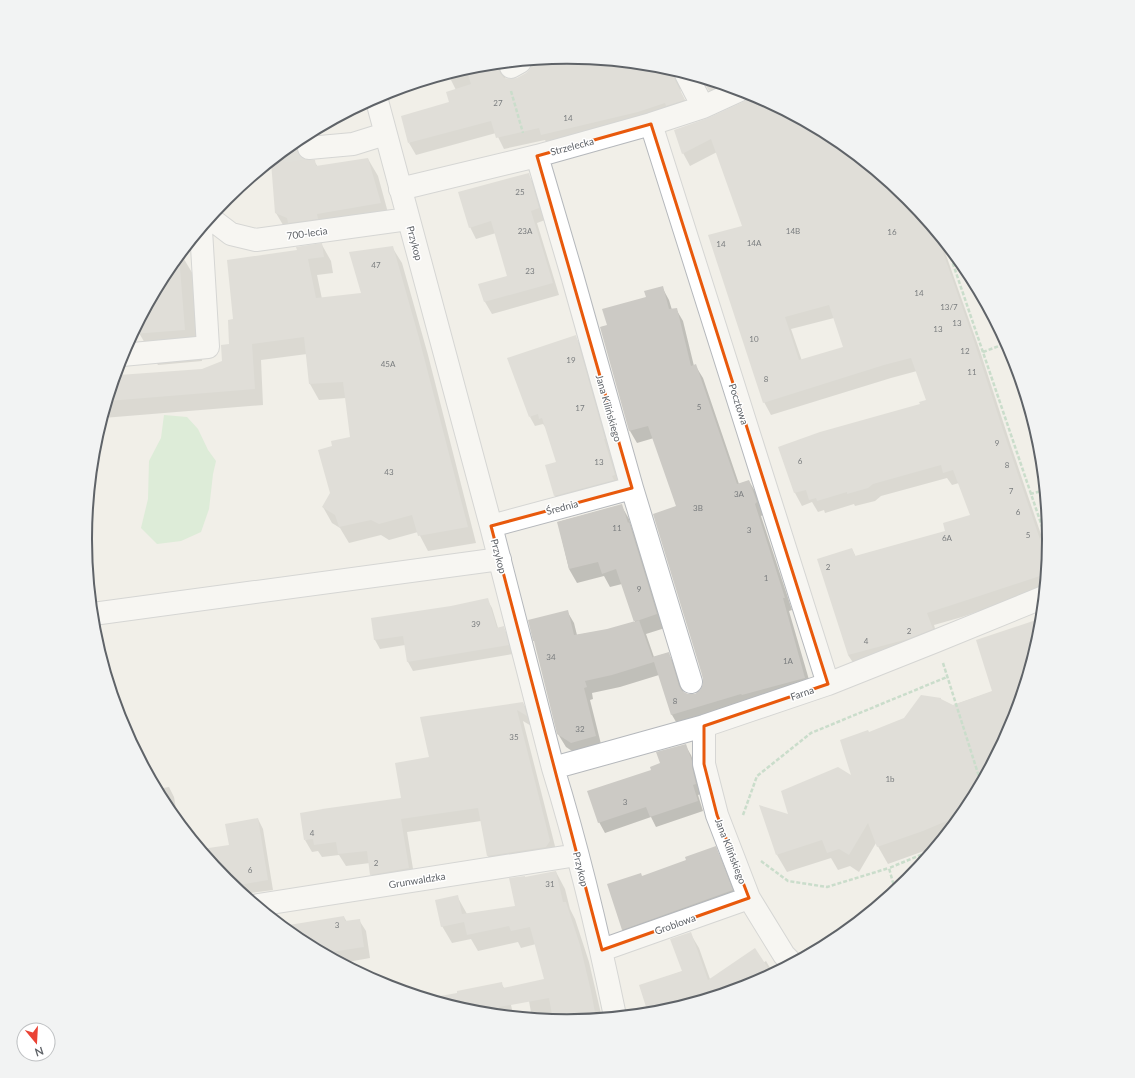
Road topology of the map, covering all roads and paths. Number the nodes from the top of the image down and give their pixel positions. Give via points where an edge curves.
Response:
1 (513, 67) edge
2 (689, 80) edge
3 (732, 94) edge
4 (378, 104) edge
5 (703, 107) junction
6 (651, 124) junction
7 (523, 133) dead end
8 (386, 134) junction
9 (309, 148) tunnel mouth
10 (537, 156) junction
11 (400, 188) junction
12 (408, 219) junction
13 (214, 221) edge
14 (201, 238) edge
15 (952, 261) edge
16 (1001, 345) edge
17 (983, 352) junction
18 (130, 354) edge
19 (632, 488) junction
20 (1039, 491) edge
21 (1030, 494) junction
22 (491, 526) junction
23 (1042, 526) edge
24 (500, 559) junction
25 (1038, 599) edge
26 (99, 613) edge
27 (936, 641) junction
28 (947, 677) junction
29 (691, 682) dead end
30 (828, 684) junction
31 (704, 726) junction
32 (553, 768) junction
33 (979, 777) edge
34 (742, 817) dead end
35 (923, 854) edge
36 (577, 855) junction
37 (761, 861) dead end
38 (889, 868) junction
39 (893, 884) edge
40 (749, 898) junction
41 (264, 904) edge
42 (602, 950) junction
43 (788, 959) edge
44 (614, 1011) edge

1 - 7 path via 507,76
2 - 5 street
3 - 5 street, Strzelecka
4 - 8 street, Przykop
5 - 6 street, Strzelecka
6 - 10 street, Strzelecka
6 - 30 street, Pocztowa
8 - 9 street via 353,144
8 - 11 street, Przykop
10 - 11 street, Strzelecka
10 - 19 street, Jana Kilińskiego
11 - 12 street, Przykop
12 - 13 street, 700-lecia via 256,240 231,234
12 - 22 street, Przykop
14 - 18 street via 208,347
15 - 17 path
16 - 17 path
17 - 21 path
19 - 22 street, Średnia
19 - 29 street, Jana Kilińskiego
20 - 21 path
21 - 23 path
22 - 24 street, Przykop
24 - 26 street
24 - 32 street, Przykop
25 - 27 street, Farna
27 - 28 path
27 - 30 street, Farna
28 - 33 path
28 - 34 path via 811,733 757,776
30 - 31 street, Farna
31 - 32 street, Farna
31 - 40 street, Jana Kilińskiego via 704,764 717,815
32 - 36 street, Przykop
35 - 38 path
36 - 41 street, Grunwaldzka
36 - 42 street, Przykop
37 - 38 path via 788,881 827,887
38 - 39 path
40 - 42 street, Groblowa
40 - 43 street, Jana Kilińskiego
42 - 44 street, Przykop

